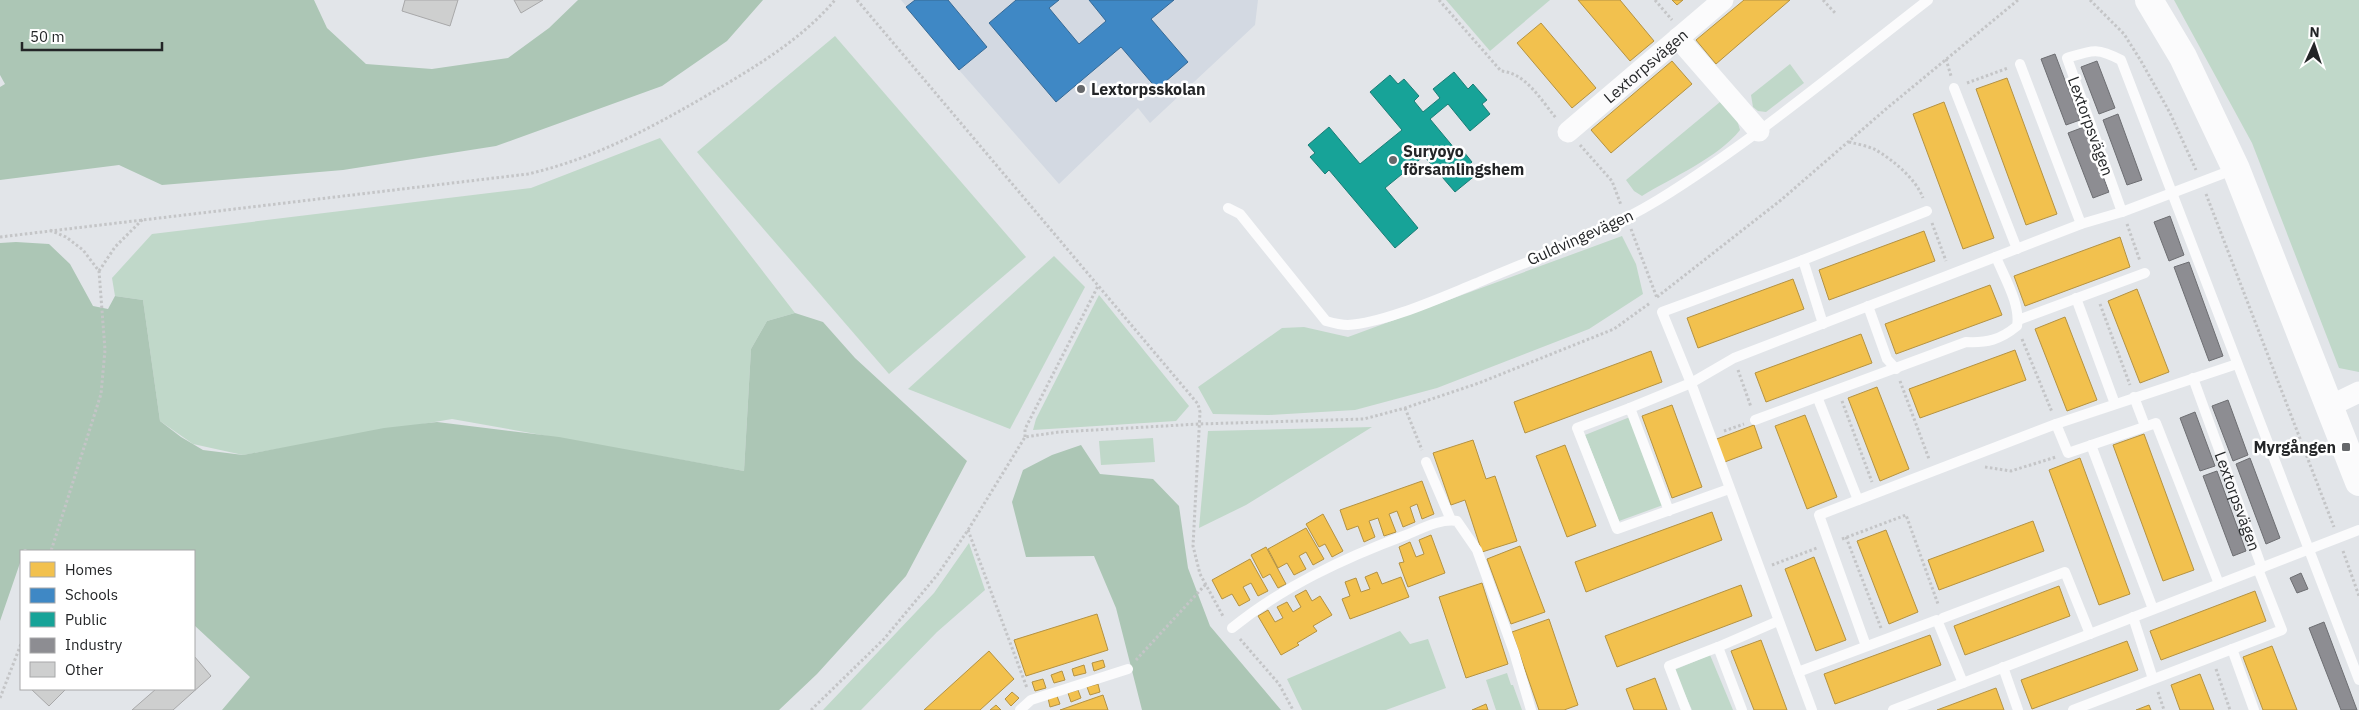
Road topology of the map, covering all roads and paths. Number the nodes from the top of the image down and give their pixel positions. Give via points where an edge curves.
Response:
1 (835, 0) edge
2 (857, 0) edge
3 (1439, 0) edge
4 (1655, 0) edge
5 (1723, 0) edge
6 (1823, 0) edge
7 (1928, 0) edge
8 (2018, 0) edge
9 (2090, 0) edge
10 (2149, 0) edge
11 (1836, 14) dead end
12 (1681, 36) junction
13 (1946, 60) junction
14 (2020, 64) joint
15 (1954, 88) junction
16 (1759, 131) junction
17 (1568, 132) junction
18 (1848, 142) junction
19 (2236, 169) junction
20 (2201, 183) junction
21 (2174, 193) junction
22 (1620, 202) dead end
23 (1228, 208) dead end
24 (1928, 211) junction
25 (2122, 212) junction
26 (144, 218) junction
27 (2081, 224) junction
28 (50, 230) junction
29 (1632, 234) dead end
30 (0, 237) edge
31 (2017, 249) junction
32 (1996, 257) junction
33 (1803, 260) junction
34 (99, 271) junction
35 (2145, 273) joint
36 (1951, 275) junction
37 (1098, 286) junction
38 (2096, 291) junction
39 (1657, 297) junction
40 (2076, 298) junction
41 (1868, 306) junction
42 (2018, 323) junction
43 (1823, 324) junction
44 (1734, 358) junction
45 (2238, 364) junction
46 (1896, 369) junction
47 (2193, 378) junction
48 (1691, 383) junction
49 (1838, 391) junction
50 (2359, 392) edge
51 (2134, 397) junction
52 (1818, 399) junction
53 (2115, 404) junction
54 (2330, 406) junction
55 (1405, 408) junction
56 (1630, 408) junction
57 (1755, 420) junction
58 (1199, 424) junction
59 (2056, 424) junction
60 (2146, 426) junction
61 (1709, 436) junction
62 (1025, 437) junction
63 (2090, 445) junction
64 (2068, 454) junction
65 (1963, 460) junction
66 (1426, 462) joint
67 (1933, 472) junction
68 (2359, 482) edge
69 (1730, 489) junction
70 (1876, 494) junction
71 (1858, 500) junction
72 (1669, 510) junction
73 (1451, 520) junction
74 (968, 530) junction
75 (2359, 530) edge
76 (1846, 537) junction
77 (2338, 538) junction
78 (1830, 544) junction
79 (51, 550) edge
80 (2307, 550) junction
81 (2260, 569) junction
82 (1759, 570) junction
83 (1206, 584) junction
84 (2219, 584) junction
85 (2359, 596) edge
86 (2153, 610) junction
87 (1943, 618) joint
88 (2133, 618) junction
89 (1778, 621) junction
90 (1232, 628) junction
91 (2090, 634) junction
92 (1886, 639) junction
93 (1866, 646) junction
94 (20, 647) edge
95 (1718, 647) junction
96 (2232, 649) junction
97 (2212, 657) junction
98 (2003, 667) junction
99 (1128, 669) joint
100 (1798, 672) junction
101 (2153, 679) junction
102 (2359, 680) edge
103 (1962, 683) junction
104 (0, 698) edge
105 (1031, 700) junction
106 (811, 710) edge
107 (1020, 710) edge
108 (1293, 710) edge
109 (1531, 710) edge
110 (1686, 710) edge
111 (1742, 710) edge
112 (1812, 710) edge
113 (1893, 710) edge
114 (2018, 710) edge
115 (2073, 710) edge
116 (2230, 710) edge
117 (2254, 710) edge

1 - 26 path via 766,60 669,117 565,166 528,174
2 - 37 path
3 - 17 path via 1501,71 1512,72 1522,78
4 - 12 path
5 - 12 street, Lextorpsvägen
6 - 11 path
7 - 16 lane, Guldvingevägen
8 - 13 path
9 - 20 path via 2124,34 2141,61 2170,113
10 - 19 street via 2183,57
12 - 16 street
12 - 17 street, Lextorpsvägen
13 - 15 path
13 - 18 path
14 - 15 path
14 - 27 lane
15 - 31 lane
16 - 23 lane, Guldvingevägen via 1659,199 1621,220 1462,289 1373,322 1346,325 1326,321 1240,214
17 - 22 path via 1612,181
18 - 24 path via 1875,149 1903,172 1920,191
18 - 39 path via 1782,200
19 - 20 lane
19 - 54 street
20 - 21 lane
20 - 77 path
21 - 25 lane
21 - 25 lane, Lextorpsvägen via 2121,60 2108,53 2091,50 2067,58
21 - 45 lane, Lextorpsvägen
24 - 33 lane
24 - 36 path
25 - 27 lane
25 - 35 path
26 - 28 path
26 - 34 path via 115,247
27 - 31 lane
28 - 30 path
28 - 34 path via 83,250
29 - 39 path
31 - 32 lane
32 - 36 lane
32 - 42 lane via 2016,307
33 - 43 lane
33 - 48 lane via 1662,312
34 - 79 path via 105,350 101,394
35 - 38 lane
36 - 41 lane
37 - 58 path via 1198,404
37 - 62 path via 1025,429
38 - 40 lane
38 - 51 path
39 - 55 path via 1614,329 1479,383
40 - 42 lane
40 - 53 lane
41 - 43 lane
41 - 46 lane via 1887,359
42 - 46 lane via 2006,336 1986,343 1966,342
42 - 59 path
43 - 44 lane
44 - 48 lane
44 - 57 path
45 - 47 lane
45 - 80 lane, Lextorpsvägen
46 - 49 lane
46 - 67 path
47 - 51 lane
47 - 81 lane, Lextorpsvägen
48 - 56 lane
48 - 61 lane
49 - 52 lane
49 - 70 path
50 - 54 street
51 - 53 lane
51 - 60 lane
52 - 57 lane
52 - 71 lane
53 - 59 lane
54 - 68 street
55 - 58 path via 1364,419
55 - 66 path
56 - 72 lane
56 - 72 lane via 1577,428 1617,529
57 - 61 path
58 - 62 path
58 - 83 path via 1192,535 1195,560
59 - 64 lane
59 - 65 lane
60 - 63 lane
60 - 84 lane via 2156,422
61 - 69 lane
62 - 74 path
63 - 64 lane
63 - 86 lane
64 - 65 path via 2011,471
65 - 67 lane
66 - 73 lane
67 - 70 lane
69 - 72 lane
69 - 82 lane
70 - 71 lane
71 - 78 lane via 1819,515
73 - 90 lane via 1333,565 1286,590
73 - 109 lane via 1457,521 1477,550
74 - 105 path
74 - 106 path via 938,574 884,639
75 - 77 lane, Lextorpsvägen
76 - 78 path
76 - 87 path via 1906,515
76 - 92 path
77 - 80 lane, Lextorpsvägen
77 - 85 path
78 - 82 path
78 - 93 lane
80 - 81 lane, Lextorpsvägen
80 - 102 lane, Lextorpsvägen
81 - 84 lane, Lextorpsvägen
81 - 96 lane, Lextorpsvägen via 2282,630
82 - 89 lane
83 - 90 path
83 - 99 path
84 - 86 lane, Lextorpsvägen
86 - 88 lane, Lextorpsvägen
87 - 91 lane via 2065,572
88 - 91 lane, Lextorpsvägen
88 - 101 lane
89 - 95 lane
89 - 100 lane
90 - 108 path via 1279,684
91 - 98 lane, Lextorpsvägen
92 - 93 lane
92 - 103 lane via 1937,620
93 - 100 lane
94 - 104 path
95 - 110 lane via 1669,666
95 - 111 lane
96 - 97 lane, Lextorpsvägen
96 - 117 lane
97 - 101 lane, Lextorpsvägen
97 - 116 path
98 - 103 lane, Lextorpsvägen
98 - 114 lane
99 - 105 lane
100 - 112 lane
101 - 115 lane, Lextorpsvägen
103 - 113 lane, Lextorpsvägen
105 - 107 lane

